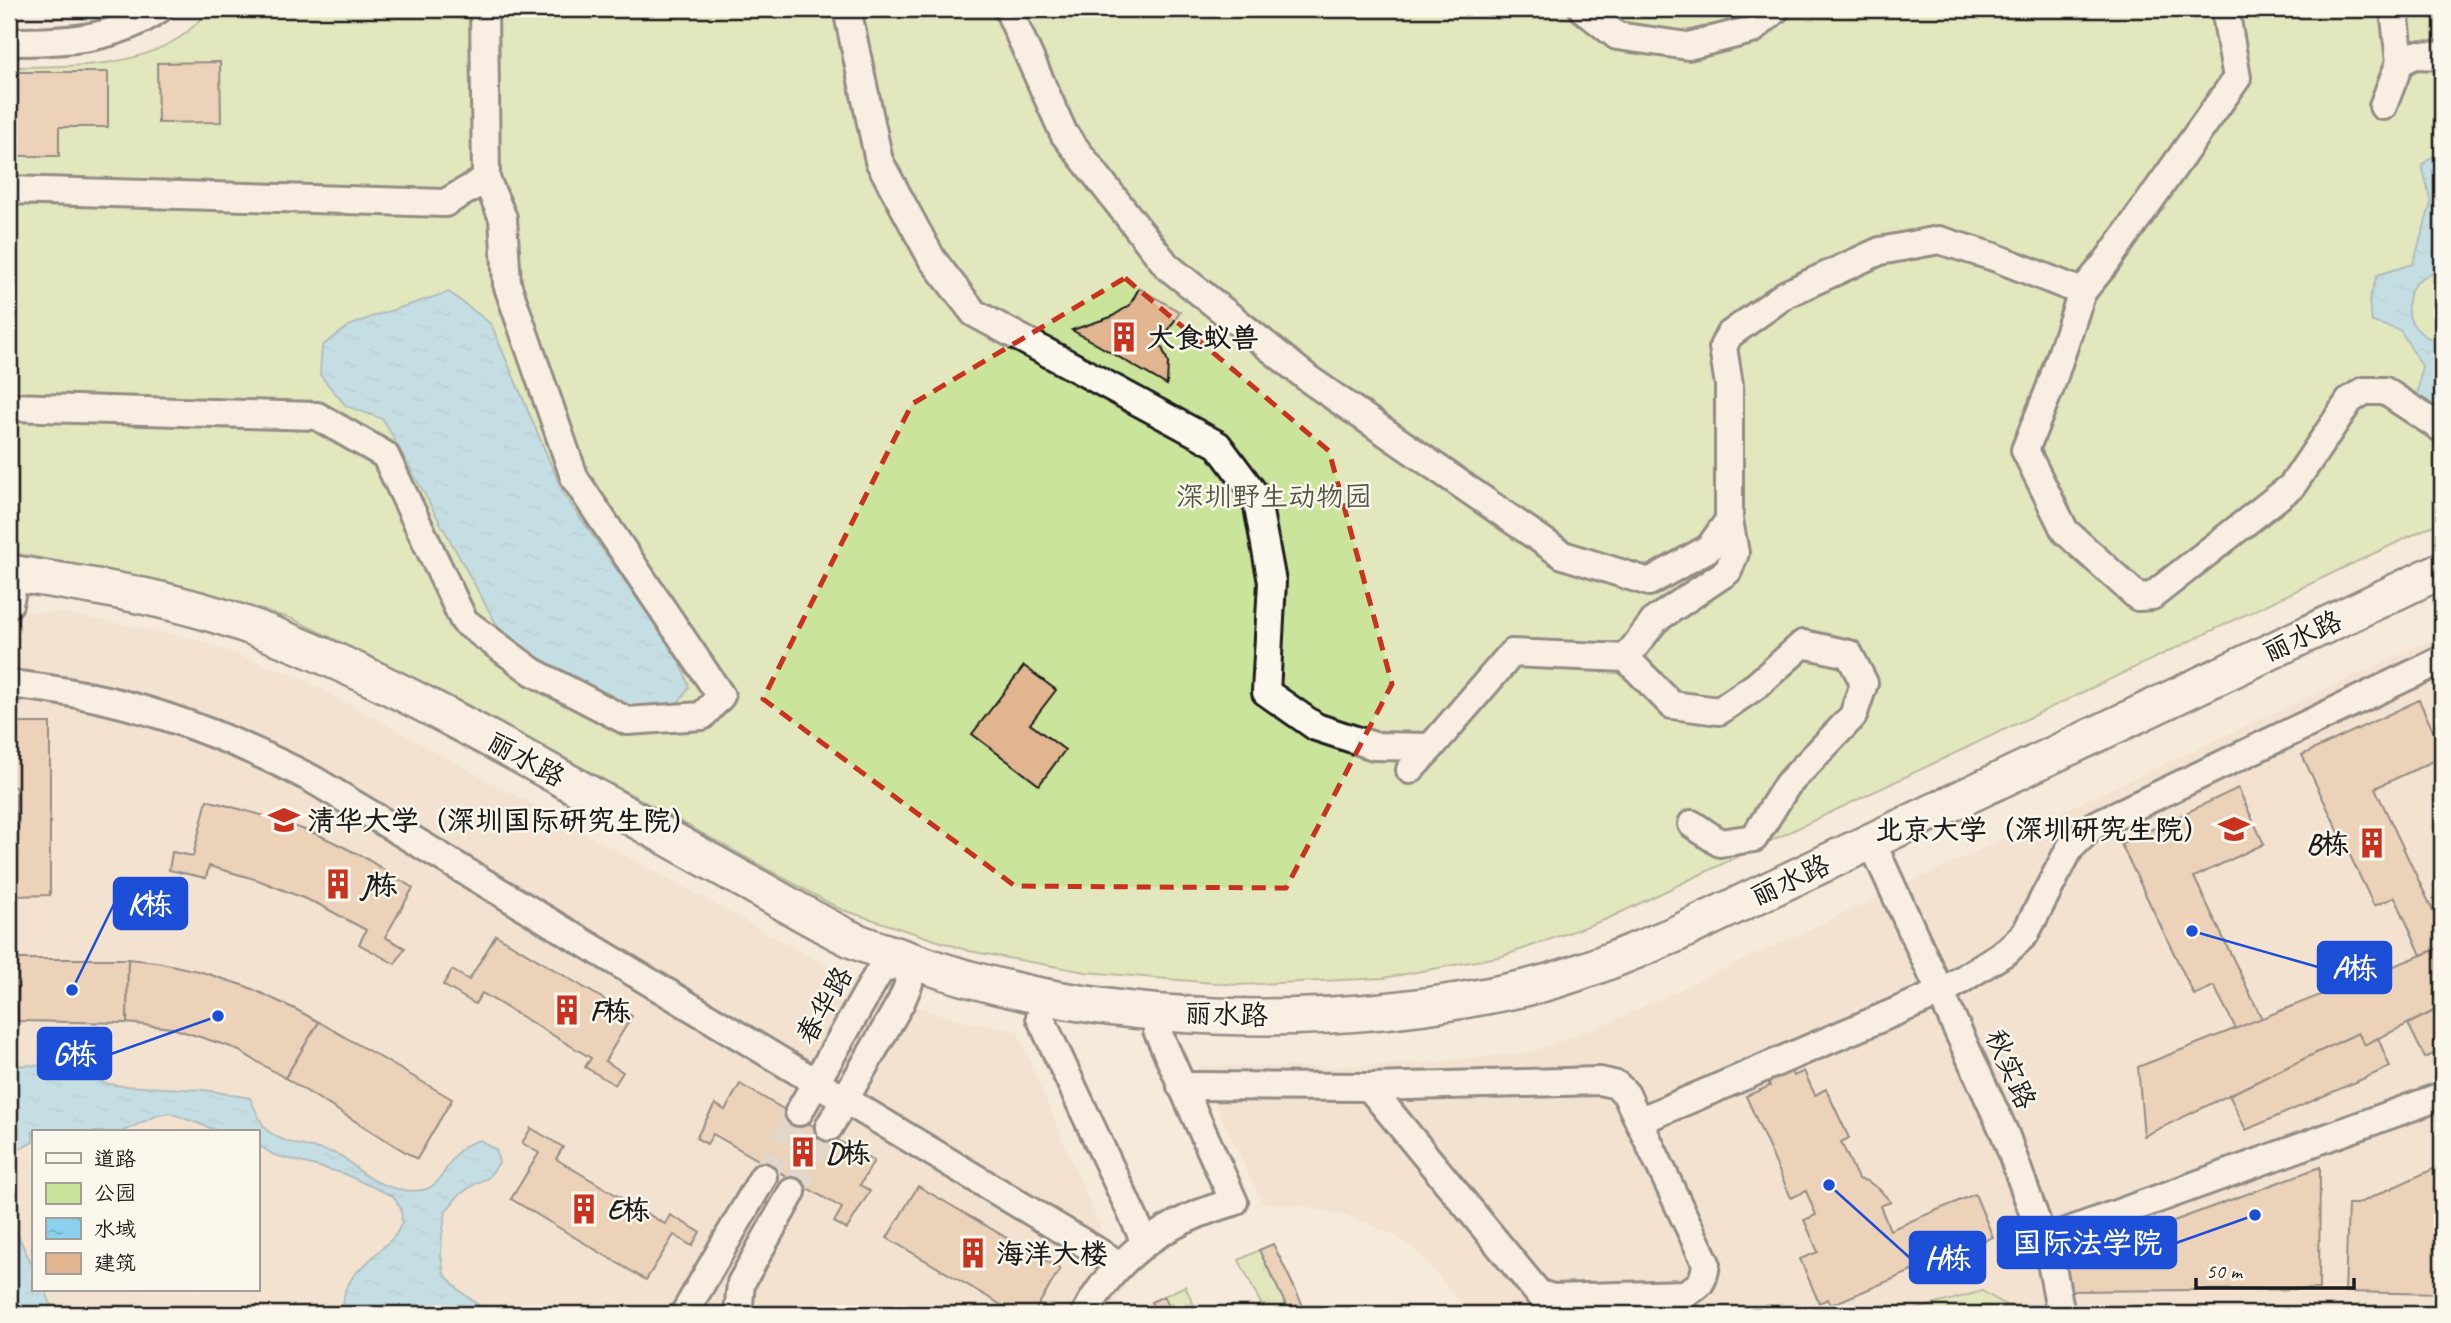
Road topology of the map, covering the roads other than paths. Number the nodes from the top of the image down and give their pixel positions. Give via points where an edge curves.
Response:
1 (159, 9) edge
2 (484, 9) edge
3 (847, 9) edge
4 (1008, 9) edge
5 (1583, 9) edge
6 (1776, 9) edge
7 (2225, 9) edge
8 (2394, 9) edge
9 (9, 42) edge
10 (2442, 56) edge
11 (2400, 62) junction
12 (2383, 106) dead end
13 (486, 178) junction
14 (9, 190) edge
15 (2082, 292) junction
16 (9, 407) edge
17 (2442, 429) edge
18 (1729, 520) junction
19 (2442, 570) edge
20 (10, 589) edge
21 (2442, 593) edge
22 (1626, 658) junction
23 (2442, 660) edge
24 (9, 684) edge
25 (1431, 747) junction
26 (1410, 770) dead end
27 (1692, 824) dead end
28 (1879, 858) junction
29 (897, 971) junction
30 (1942, 992) junction
31 (1040, 1017) junction
32 (1157, 1030) junction
33 (816, 1083) junction
34 (1181, 1086) junction
35 (1369, 1087) junction
36 (2442, 1096) edge
37 (845, 1100) junction
38 (799, 1112) tunnel mouth
39 (1639, 1121) junction
40 (829, 1127) tunnel mouth
41 (763, 1177) tunnel mouth
42 (792, 1192) tunnel mouth
43 (2044, 1240) junction
44 (1145, 1242) junction
45 (1120, 1265) junction
46 (712, 1266) junction
47 (741, 1283) junction
48 (684, 1314) edge
49 (738, 1314) edge
50 (1085, 1314) edge
51 (2061, 1314) edge

1 - 9 street via 104,36
2 - 13 street
3 - 25 street via 879,161 932,259 974,313 1218,445 1255,496 1272,582 1266,692 1316,727 1374,746
4 - 18 street via 1064,134 1167,266 1310,380 1563,555 1649,582 1709,548
5 - 6 street via 1617,36 1688,46 1752,30
7 - 15 street via 2237,78
8 - 11 street
10 - 11 street via 2415,55
11 - 12 street
13 - 14 street via 445,203
13 - 16 street via 503,218 507,284 575,479 721,696 702,716 627,722 533,672 464,621 384,455 317,416
15 - 17 street via 2025,450 2065,531 2138,597 2152,596 2292,486 2350,400 2364,391 2385,391
15 - 18 street via 1939,240 1880,251 1786,294 1729,335 1723,347 1729,385
18 - 22 street via 1735,553 1728,571 1655,620
19 - 29 main road, 丽水路 via 1676,934 1529,987 1442,1003 1272,1016 1121,1008 961,978
20 - 29 main road, 丽水路 via 106,587 174,603 322,654 435,708 854,941
21 - 28 main road, 丽水路
22 - 25 street via 1512,653
22 - 27 street via 1672,705 1719,711 1803,644 1849,654 1864,684 1853,716 1787,785 1755,838 1720,843
23 - 30 street via 2093,826 2070,848 2025,934 2007,951
24 - 33 street via 118,701 258,751 312,779
25 - 26 street
28 - 30 street, 秋实路
28 - 32 main road, 丽水路 via 1674,954 1535,1003 1442,1020 1346,1029
29 - 31 main road, 丽水路 via 951,997
29 - 33 street, 春华路
29 - 37 street via 901,1002
30 - 39 street
30 - 43 street, 秋实路 via 2005,1134
31 - 32 main road, 丽水路
31 - 44 street
32 - 34 street
33 - 37 street
33 - 38 street, 春华路
34 - 35 street
34 - 44 street via 1234,1202 1187,1217
35 - 39 street via 1600,1081 1616,1085 1626,1094
35 - 39 street via 1539,1294 1553,1298 1684,1294 1705,1279 1706,1263
36 - 43 street
37 - 40 street
37 - 45 street
41 - 46 street
42 - 47 street
43 - 51 street, 秋实路
44 - 45 street
45 - 50 street
46 - 47 street
46 - 48 street
47 - 49 street

